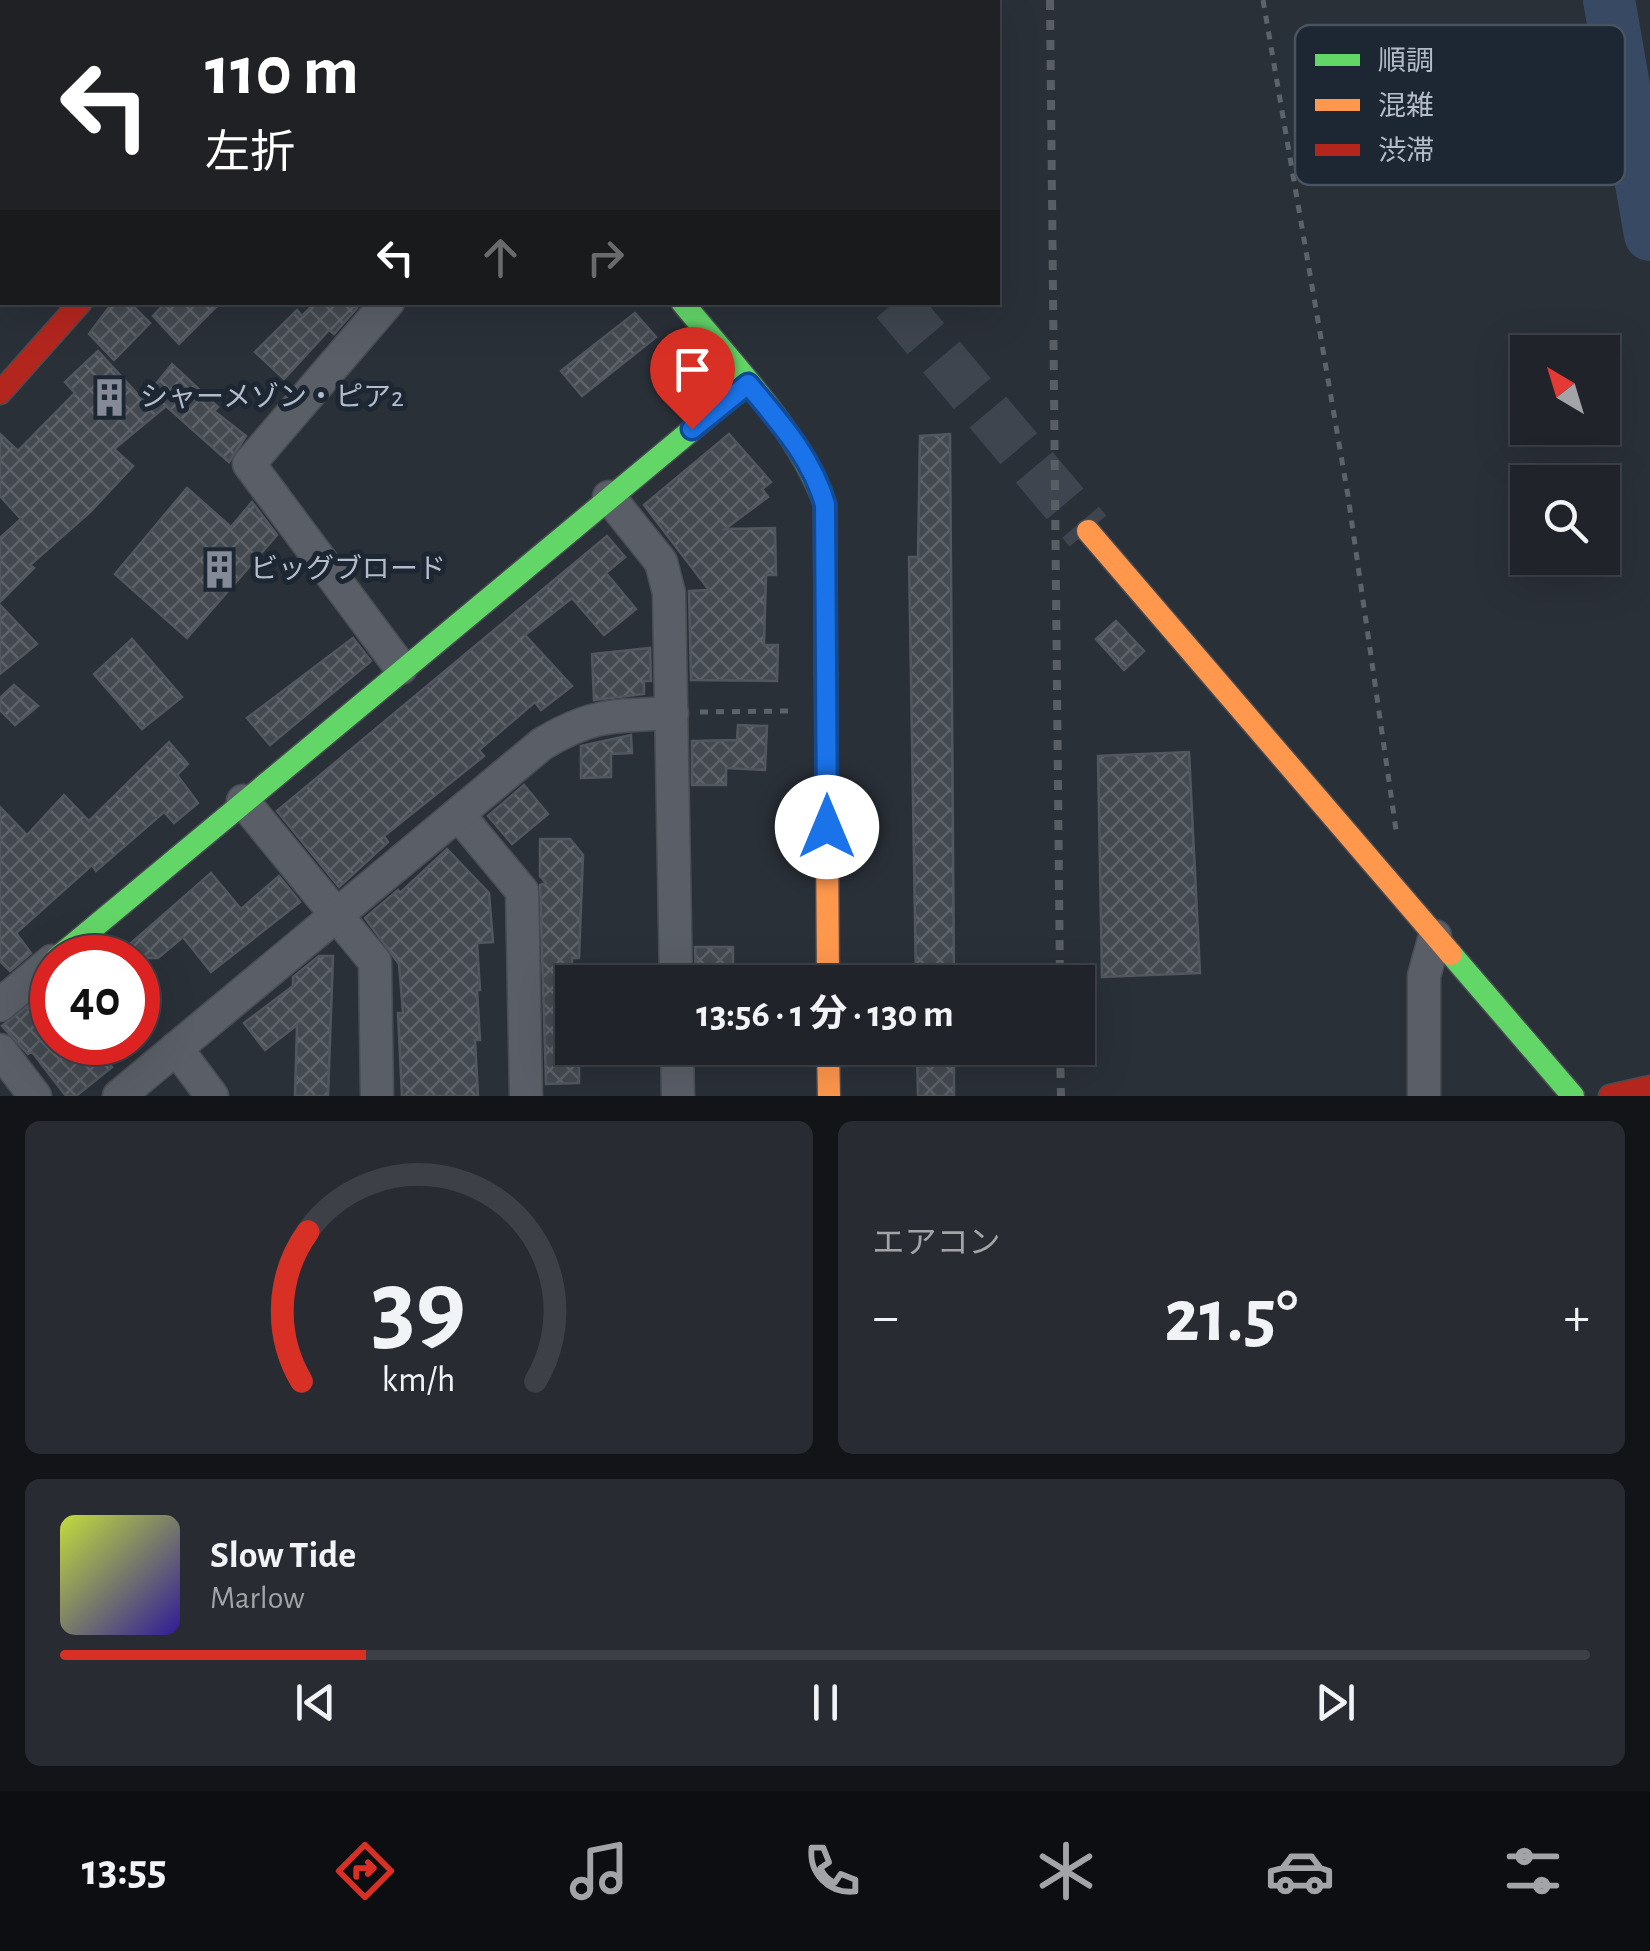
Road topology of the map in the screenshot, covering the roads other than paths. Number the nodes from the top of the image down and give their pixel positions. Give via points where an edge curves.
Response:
1 (78, 305) edge
2 (385, 305) edge
3 (684, 305) edge
4 (4, 382) edge
5 (748, 384) junction
6 (609, 497) junction
7 (1088, 531) tunnel mouth
8 (401, 668) junction
9 (672, 713) junction
10 (243, 801) junction
11 (458, 814) junction
12 (337, 914) junction
13 (84, 935) edge
14 (1435, 936) junction
15 (676, 965) edge
16 (828, 965) edge
17 (30, 980) edge
18 (0, 1005) edge
19 (176, 1048) junction
20 (0, 1050) edge
21 (677, 1065) edge
22 (828, 1065) edge
23 (1650, 1087) edge
24 (35, 1096) edge
25 (119, 1096) edge
26 (212, 1096) edge
27 (377, 1096) edge
28 (526, 1096) edge
29 (678, 1096) edge
30 (829, 1096) edge
31 (1424, 1096) edge
32 (1573, 1096) edge
33 (1610, 1096) edge

1 - 4 street
2 - 8 street via 249,464
3 - 5 street
5 - 6 street
5 - 16 street via 800,449 825,504
6 - 8 street
6 - 9 street via 660,562 669,593
7 - 14 street
8 - 10 street
9 - 11 street via 574,724
9 - 15 street
10 - 12 street
10 - 13 street
11 - 12 street
11 - 28 street via 522,891
12 - 19 street
12 - 27 street via 374,962
14 - 31 street via 1424,976
14 - 32 street
17 - 18 street
19 - 25 street
19 - 26 street
20 - 24 street
21 - 29 street
22 - 30 street
23 - 33 street

